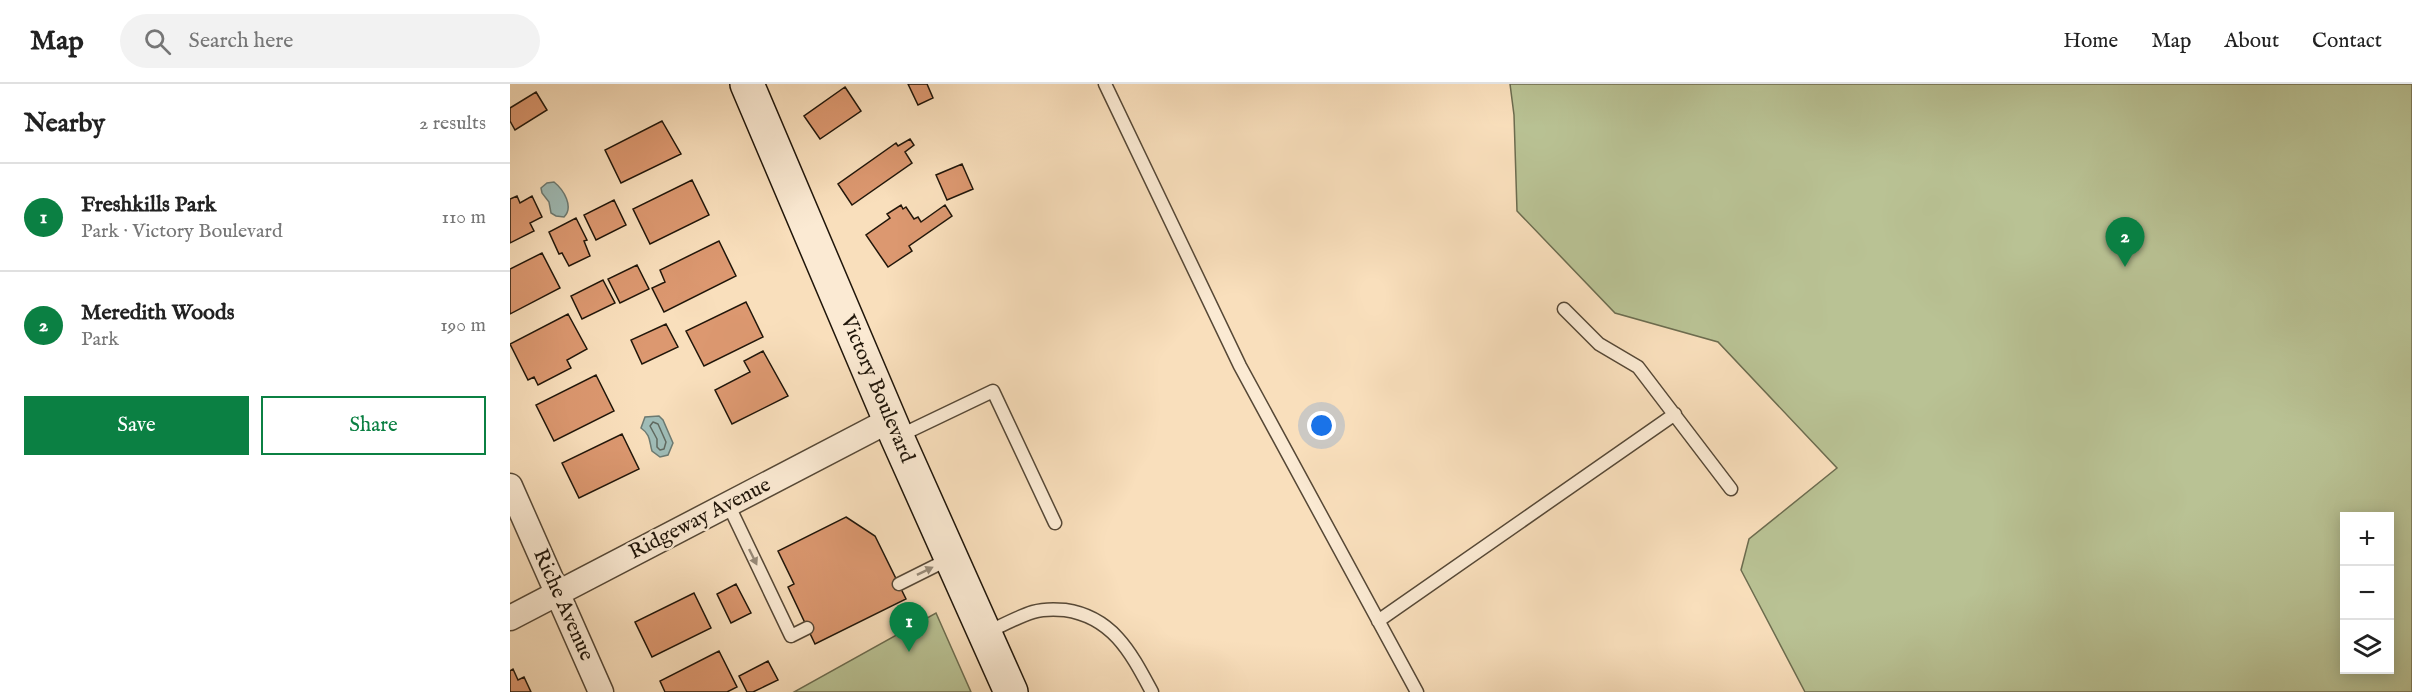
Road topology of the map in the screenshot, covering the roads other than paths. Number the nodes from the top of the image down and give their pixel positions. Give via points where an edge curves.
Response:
1 (747, 84) edge
2 (1105, 84) edge
3 (1564, 309) dead end
4 (1675, 414) junction
5 (894, 428) junction
6 (510, 486) edge
7 (1731, 489) dead end
8 (729, 504) junction
9 (1055, 523) dead end
10 (951, 558) junction
11 (899, 584) dead end
12 (559, 592) junction
13 (510, 618) edge
14 (1378, 621) junction
15 (807, 627) dead end
16 (985, 634) junction
17 (601, 692) edge
18 (1011, 692) edge
19 (1152, 692) edge
20 (1417, 692) edge

1 - 5 main road, Victory Boulevard
2 - 14 lane via 1240,366
3 - 4 lane via 1599,344 1638,367
4 - 7 lane
4 - 14 lane
5 - 8 street, Ridgeway Avenue
5 - 9 lane via 993,391
5 - 10 main road, Victory Boulevard
6 - 12 street, Riche Avenue
8 - 12 street, Ridgeway Avenue
8 -> 15 lane via 791,636
11 -> 10 lane
10 - 16 main road, Victory Boulevard
12 - 13 street, Ridgeway Avenue
12 - 17 street, Riche Avenue
14 - 20 lane
16 - 18 main road, Victory Boulevard
16 - 19 lane via 1033,612 1078,612 1105,625 1128,649

